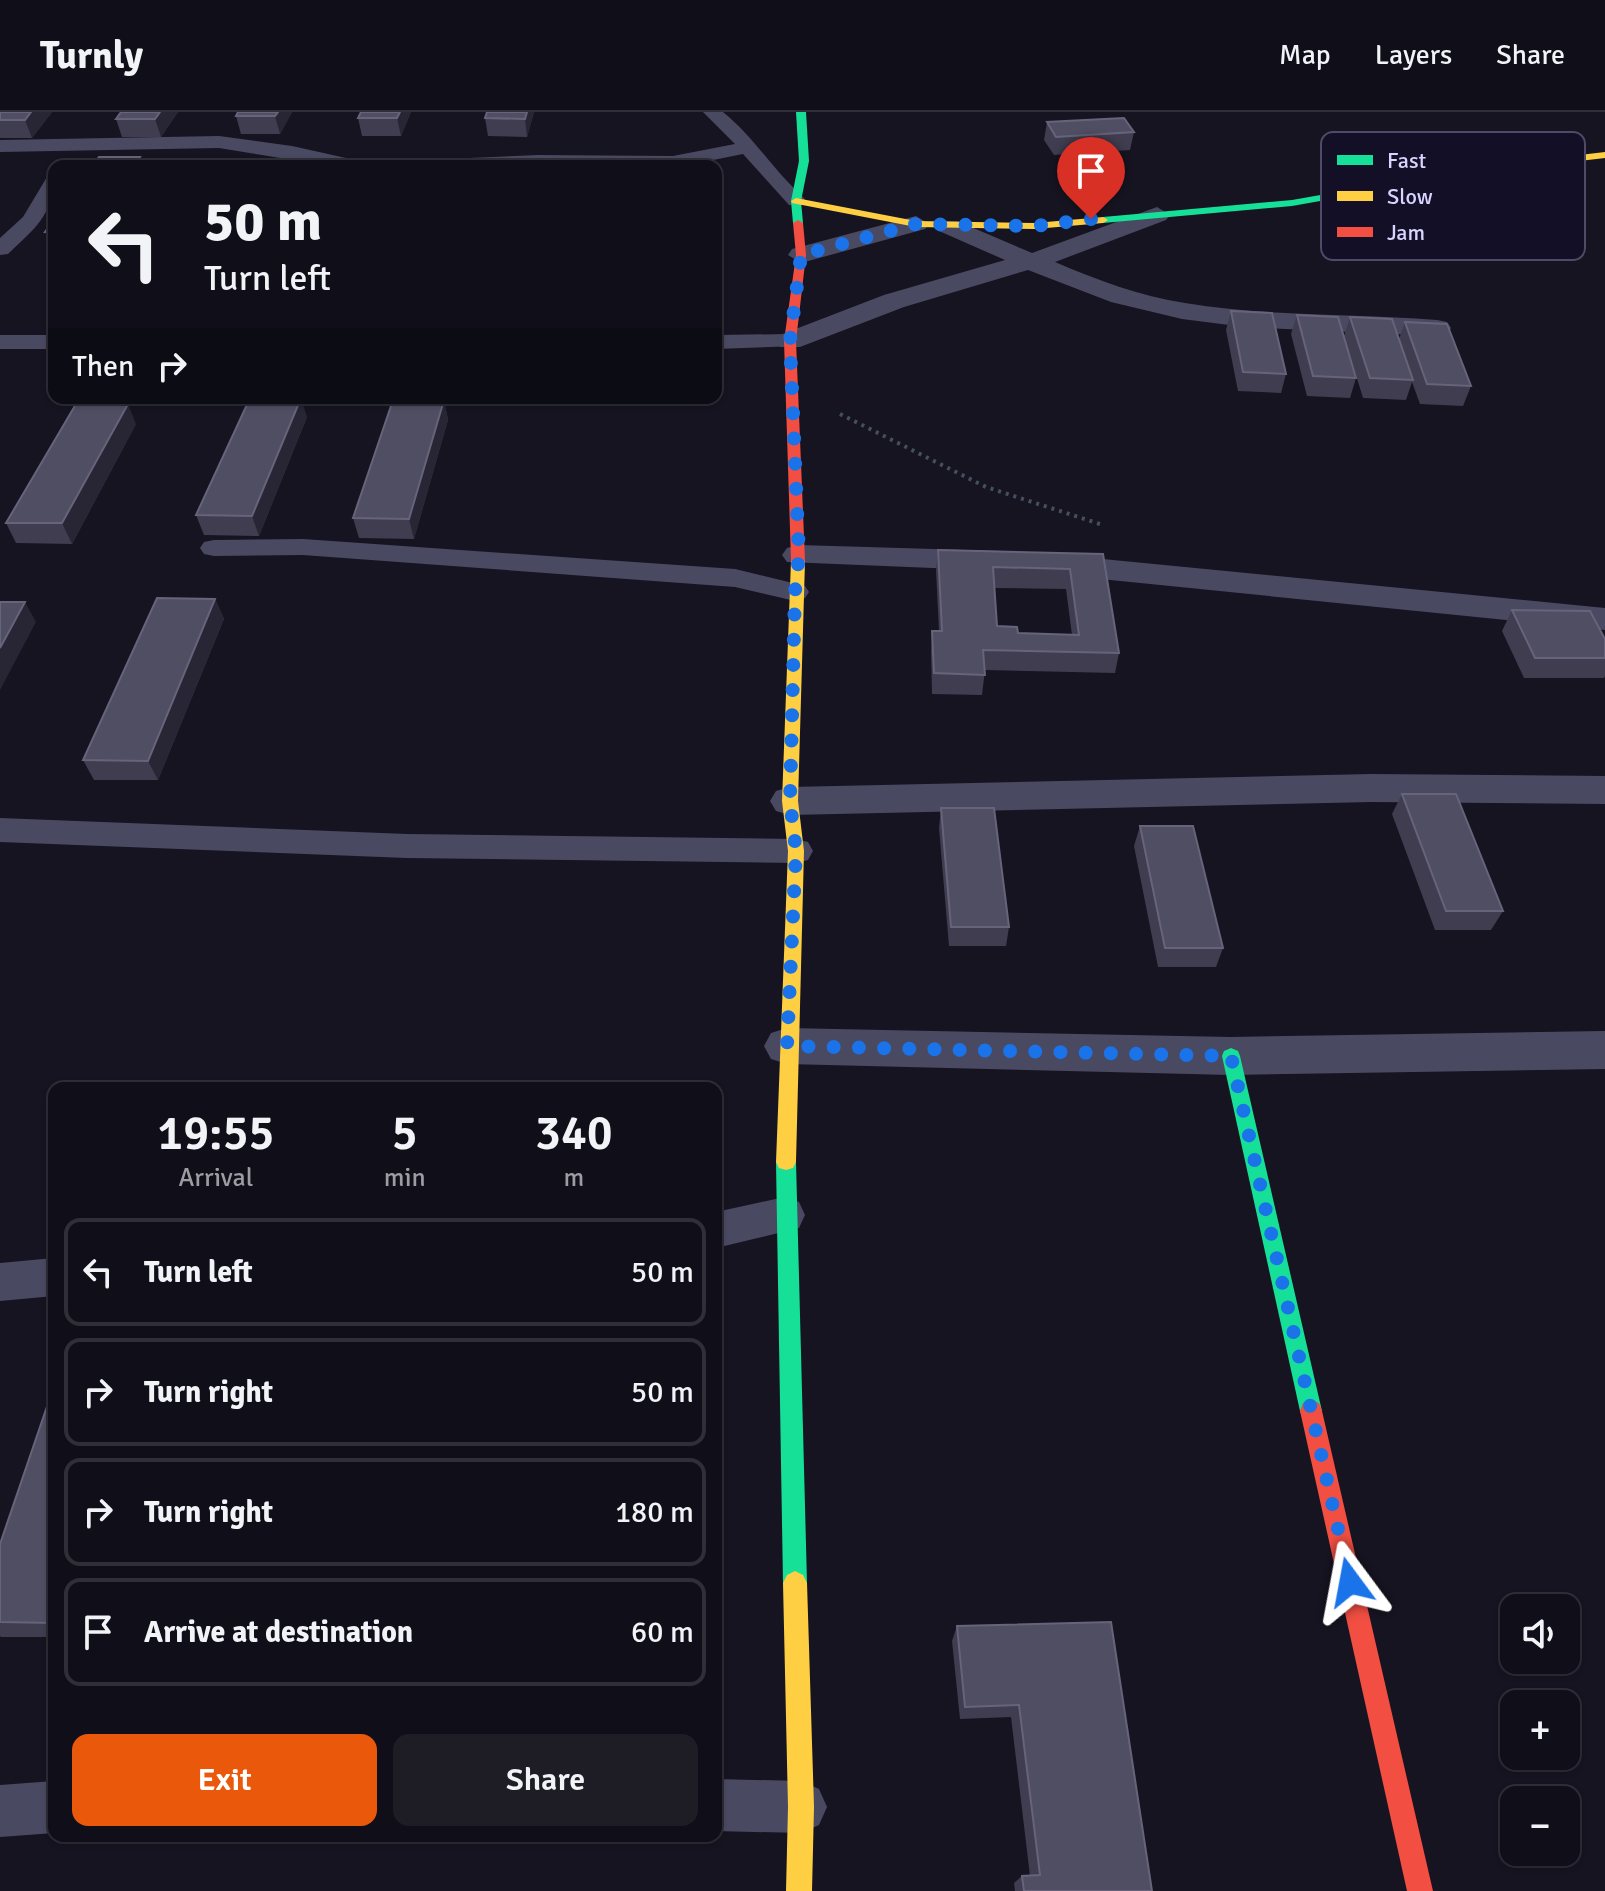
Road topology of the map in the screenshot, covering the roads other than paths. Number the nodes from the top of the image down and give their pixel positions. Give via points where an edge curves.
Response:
1 (712, 112) edge
2 (801, 112) edge
3 (100, 120) dead end
4 (85, 142) junction
5 (0, 146) edge
6 (751, 147) junction
7 (1605, 155) edge
8 (1585, 157) edge
9 (71, 160) edge
10 (329, 160) edge
11 (683, 160) edge
12 (48, 191) edge
13 (1321, 198) edge
14 (796, 201) junction
15 (1157, 215) junction
16 (916, 224) junction
17 (948, 226) junction
18 (0, 249) edge
19 (801, 255) junction
20 (1028, 262) junction
21 (1437, 328) edge
22 (790, 341) junction
23 (0, 342) edge
24 (48, 342) edge
25 (722, 342) edge
26 (214, 548) dead end
27 (799, 555) junction
28 (795, 592) junction
29 (1605, 619) edge
30 (1605, 790) edge
31 (790, 801) junction
32 (0, 830) edge
33 (796, 851) junction
34 (787, 1046) junction
35 (1605, 1050) edge
36 (1231, 1056) junction
37 (785, 1215) junction
38 (722, 1229) edge
39 (48, 1278) edge
40 (0, 1282) edge
41 (722, 1805) edge
42 (48, 1807) edge
43 (801, 1807) junction
44 (0, 1811) edge
45 (799, 1891) edge
46 (1420, 1891) edge

1 - 6 lane
2 - 14 street via 804,161
3 - 4 lane
4 - 5 lane
4 - 9 lane
4 - 10 lane via 219,142
6 - 11 lane
6 - 14 lane via 772,182
7 - 8 street
12 - 18 lane via 31,221
13 - 15 street
14 - 16 street
14 - 19 street
15 - 17 street via 1035,226
15 - 20 street
16 - 17 street
16 - 19 street
17 - 20 street
19 - 22 street
20 - 21 street via 1114,294 1183,311
20 - 22 street via 894,301
22 - 25 lane
22 - 27 street
23 - 24 lane
26 - 28 lane via 319,548 679,573 735,578
27 - 28 street
27 - 29 street via 1031,562
28 - 31 street
30 - 31 street via 1355,788
31 - 33 street
32 - 33 lane via 407,846
33 - 34 street
34 - 36 street
34 - 37 street
35 - 36 street
36 - 46 street
37 - 38 lane
37 - 43 street
39 - 40 lane
41 - 43 lane
42 - 44 lane
43 - 45 street

